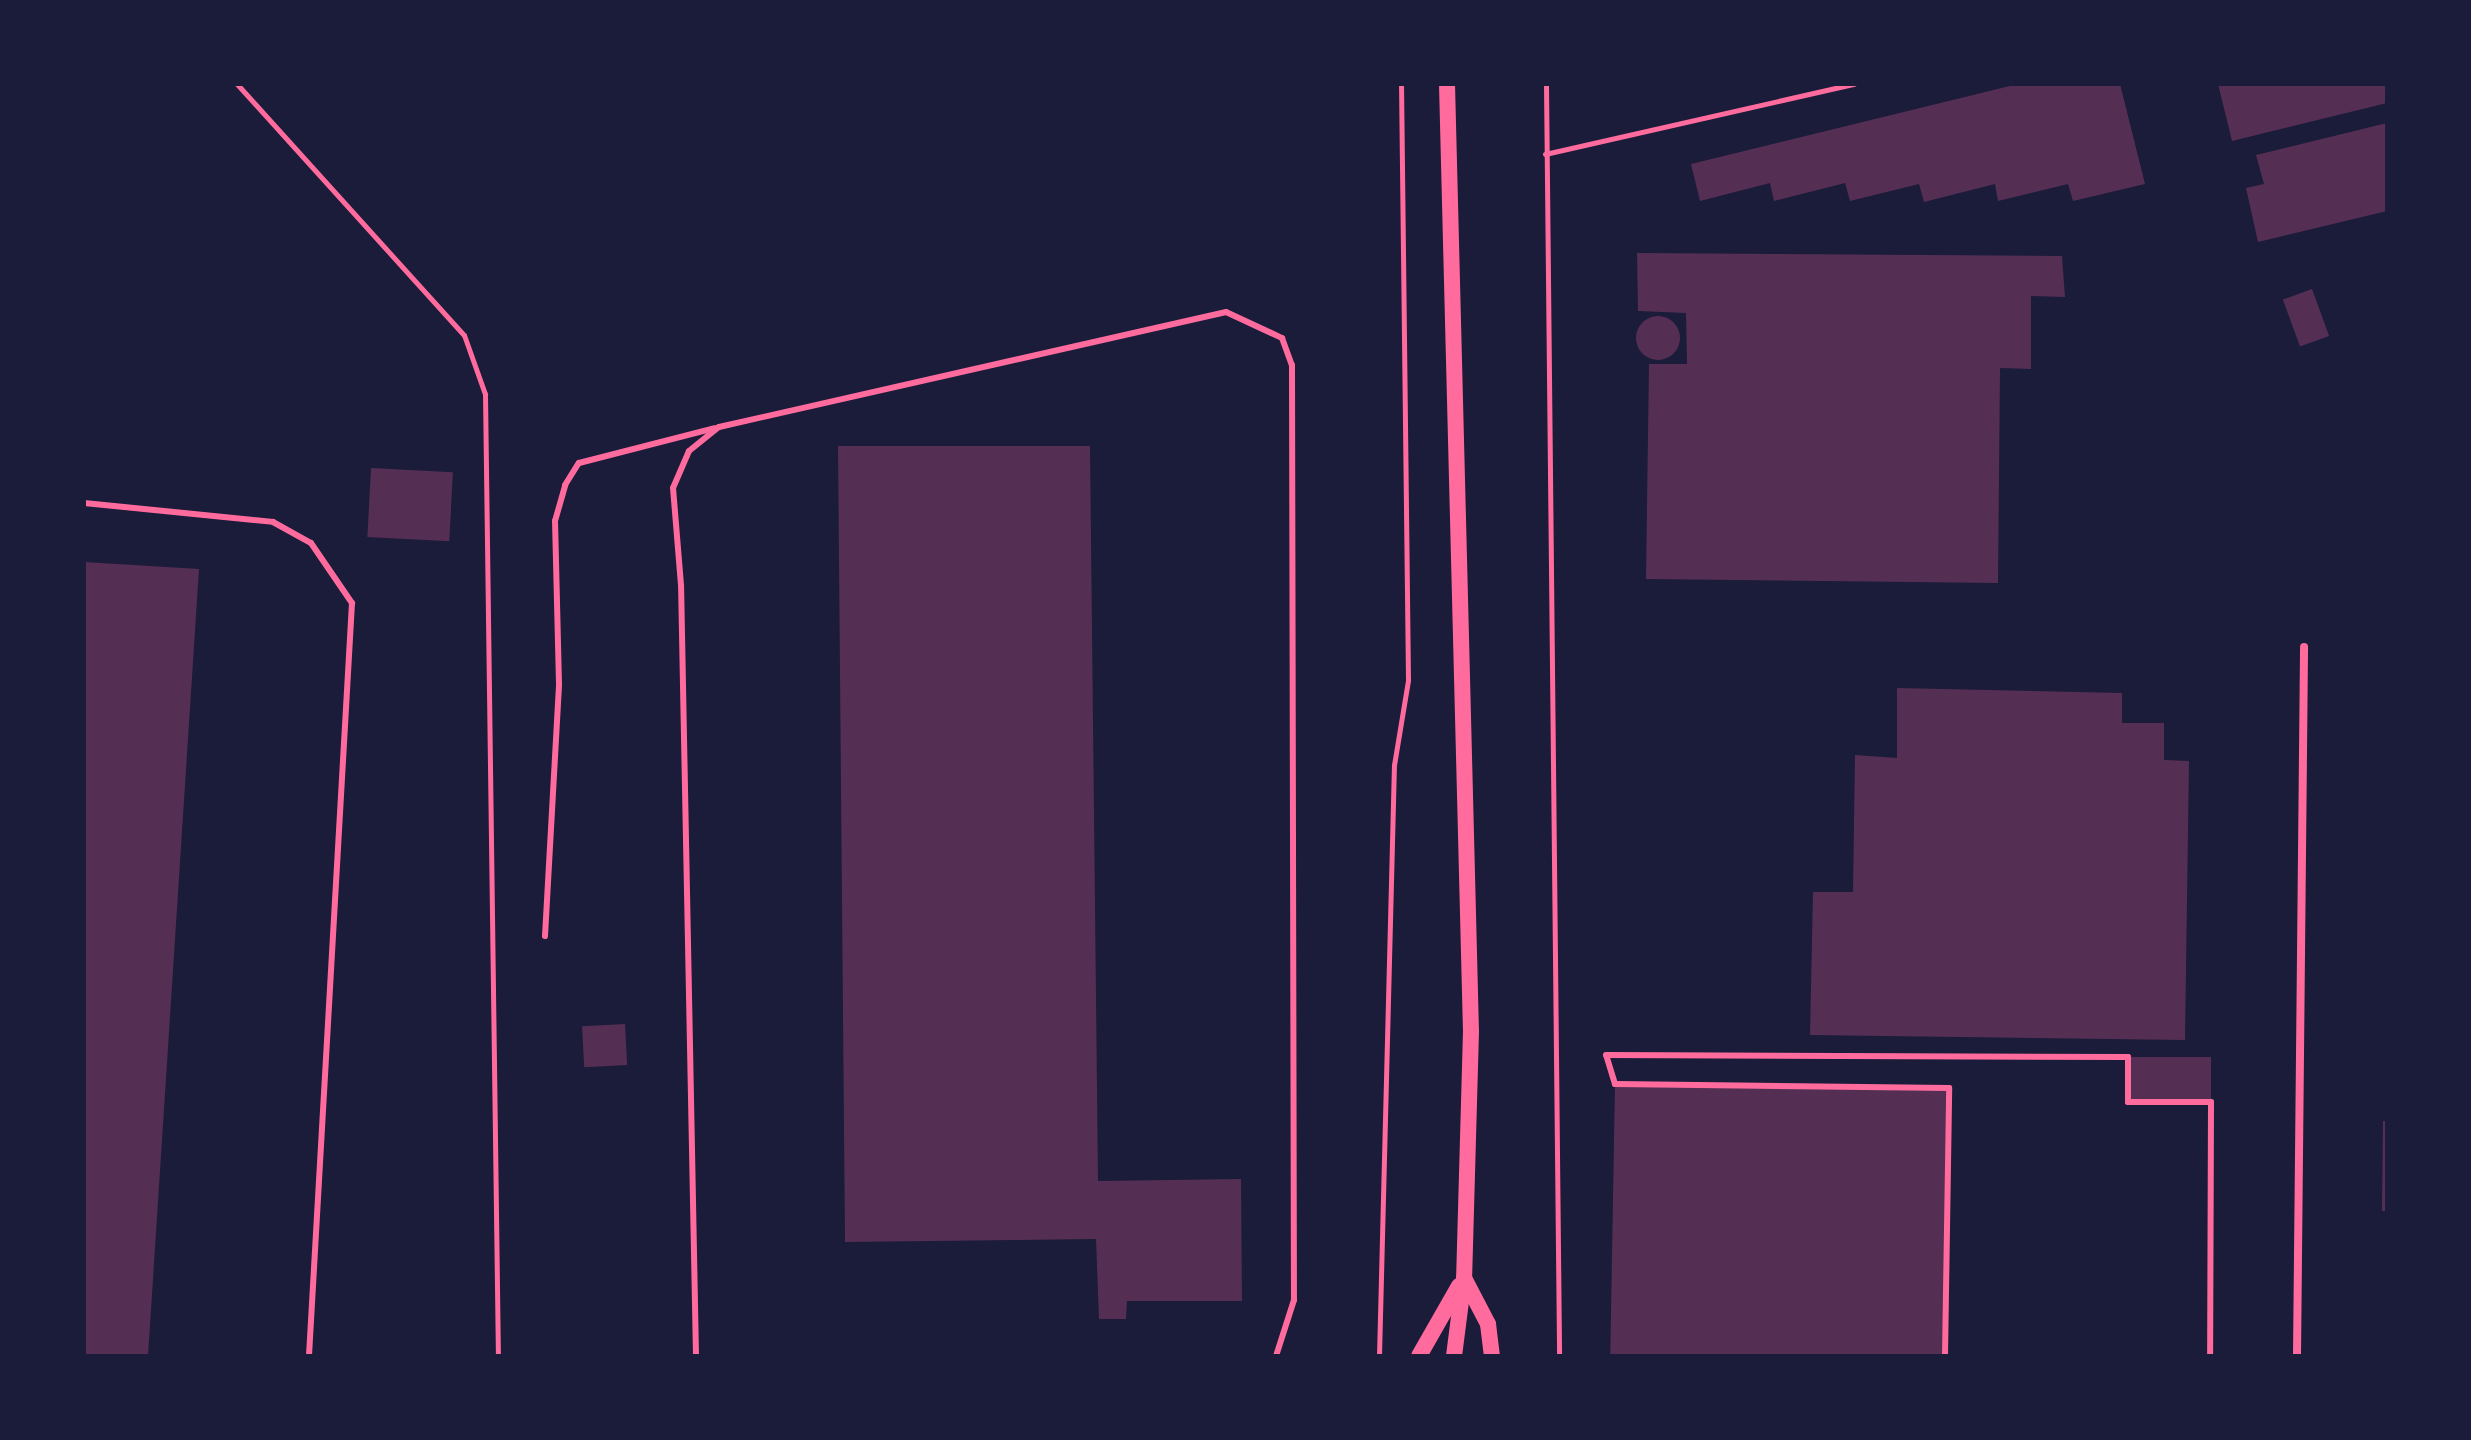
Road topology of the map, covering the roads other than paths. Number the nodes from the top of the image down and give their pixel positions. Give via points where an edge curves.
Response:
1 (1447, 84) edge
2 (719, 427) junction
3 (84, 503) edge
4 (2304, 647) dead end
5 (545, 936) dead end
6 (1464, 1278) junction
7 (309, 1356) edge
8 (696, 1356) edge
9 (1276, 1356) edge
10 (1419, 1356) edge
11 (1454, 1356) edge
12 (1492, 1356) edge
13 (1945, 1356) edge
14 (2210, 1356) edge
15 (2297, 1356) edge

1 - 6 main road via 1471,1031
2 - 5 lane via 579,463 565,485 555,521 559,684
2 - 8 lane via 689,451 673,488 681,585
2 - 9 lane via 1226,312 1282,338 1292,365 1294,1300
3 - 7 lane via 273,522 311,543 352,603
4 - 15 street
6 - 10 main road
6 - 11 main road
6 - 12 main road via 1488,1324
13 - 14 lane via 1949,1088 1615,1084 1606,1055 2128,1057 2128,1102 2211,1102

